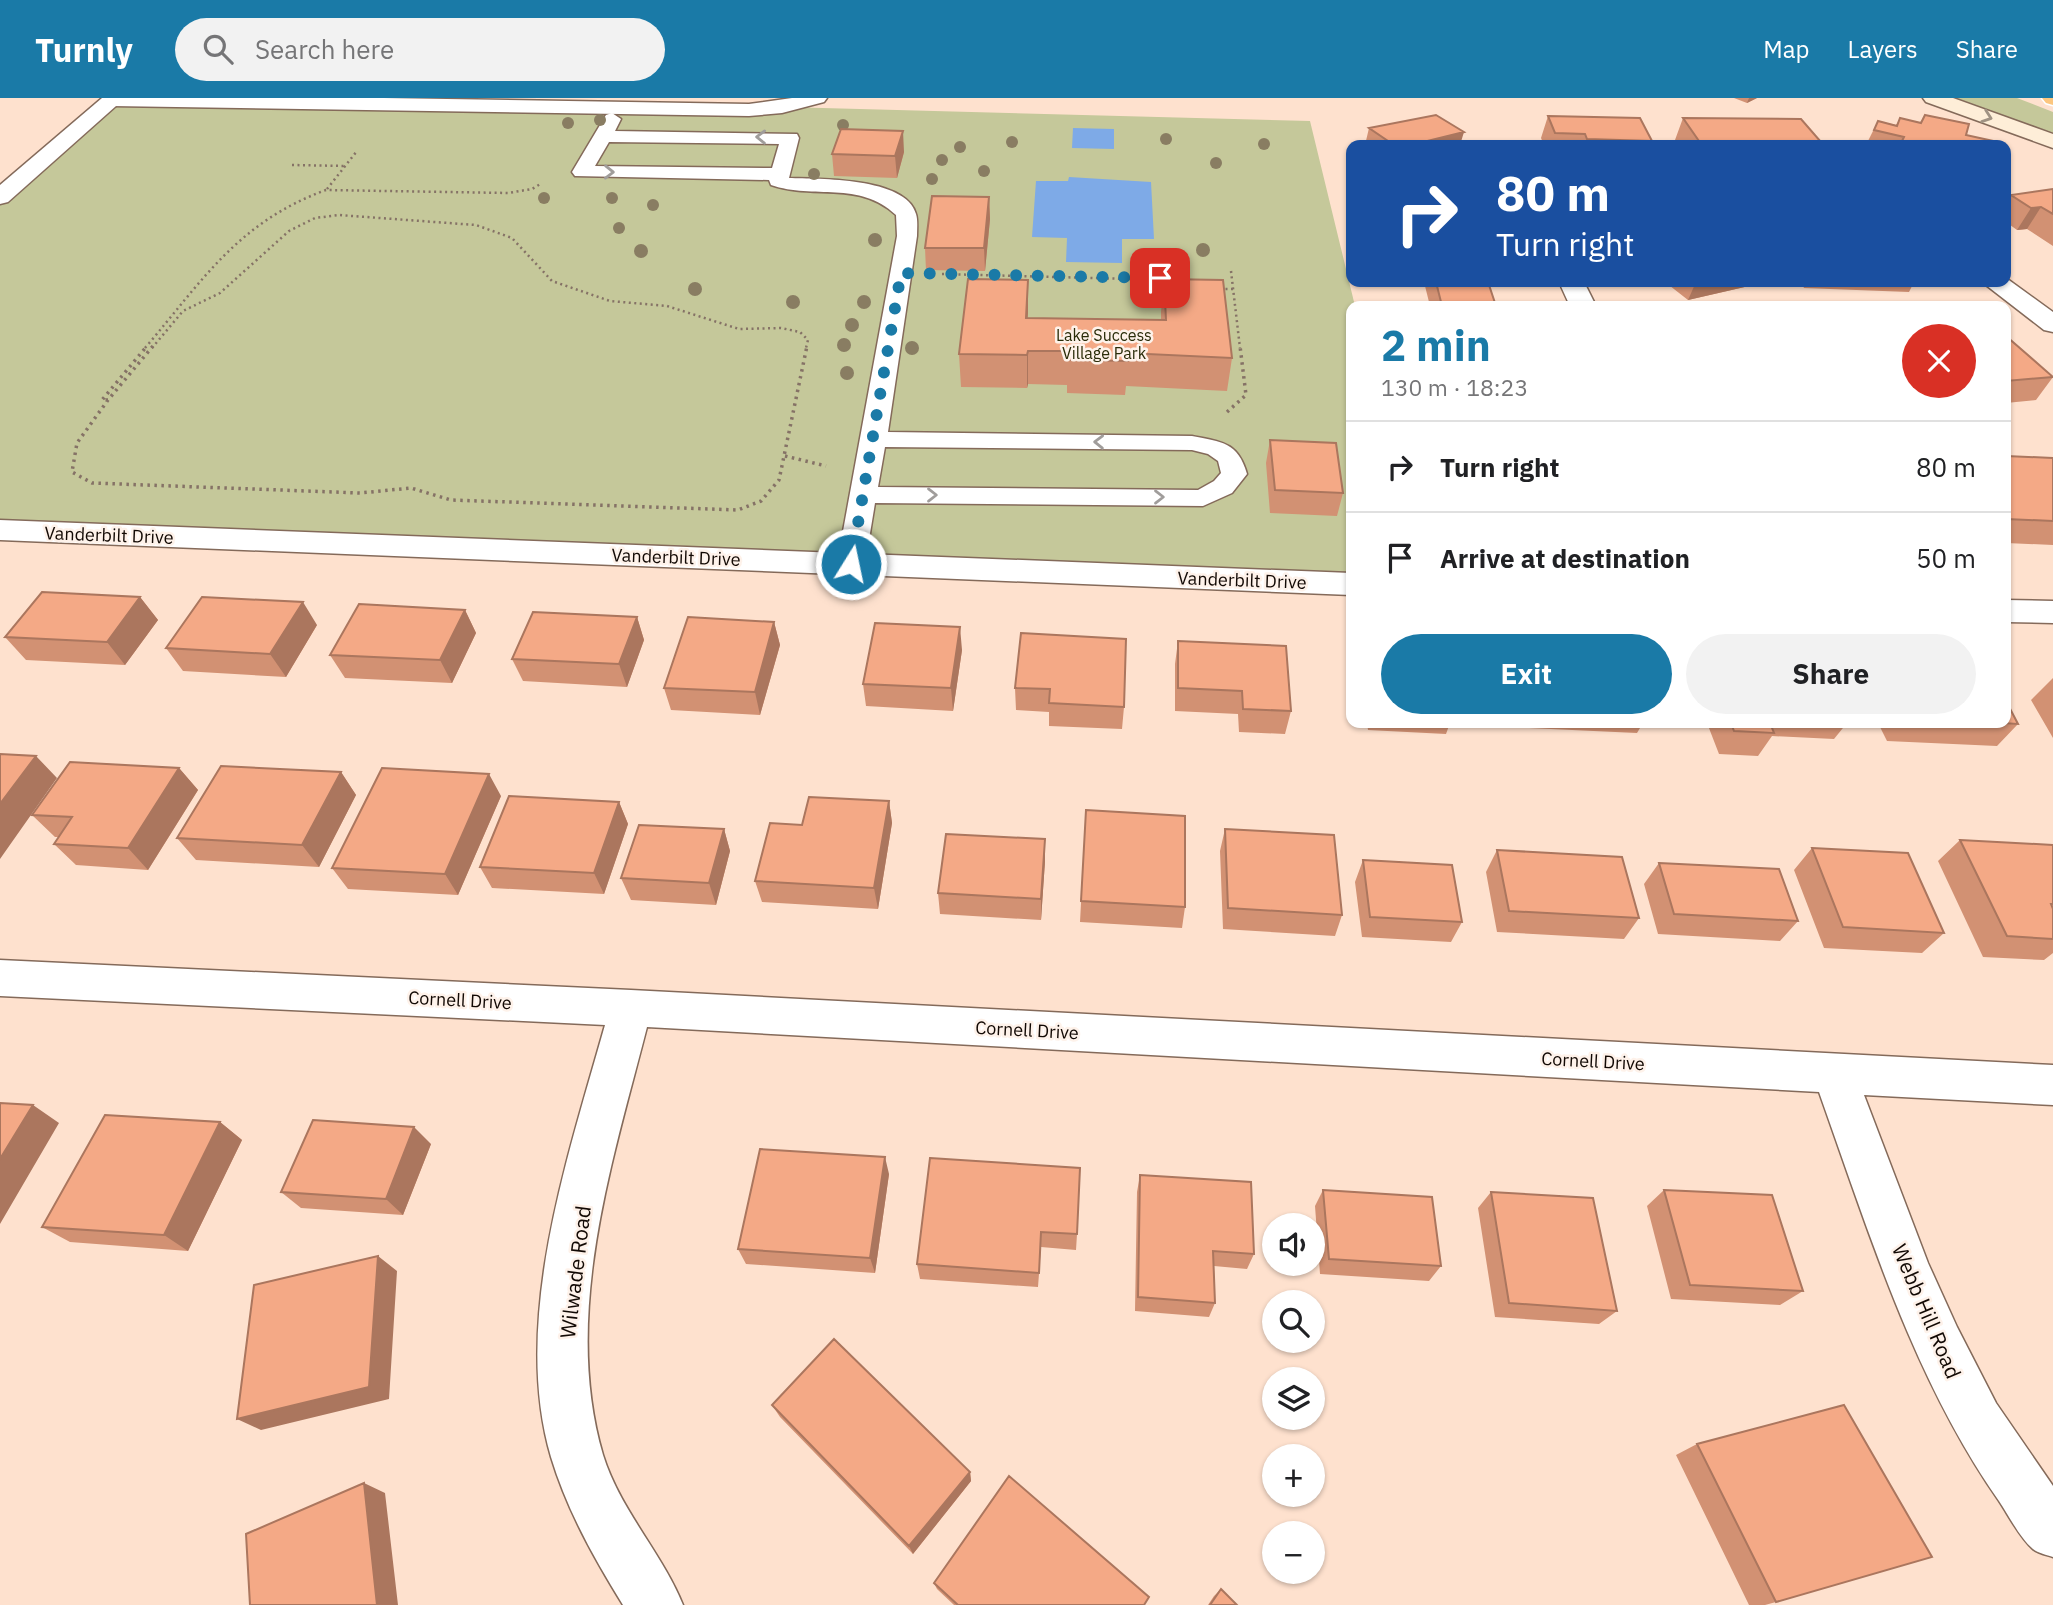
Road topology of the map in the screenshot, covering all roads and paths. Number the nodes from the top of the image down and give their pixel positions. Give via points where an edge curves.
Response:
1 (817, 98) edge
2 (1933, 98) edge
3 (113, 99) edge
4 (782, 107) junction
5 (618, 108) junction
6 (601, 136) junction
7 (790, 138) junction
8 (2053, 141) edge
9 (357, 152) dead end
10 (292, 165) dead end
11 (346, 166) junction
12 (779, 174) junction
13 (542, 183) dead end
14 (326, 190) junction
15 (0, 197) edge
16 (1231, 271) dead end
17 (901, 273) junction
18 (1169, 281) edge
19 (2002, 287) edge
20 (1210, 289) edge
21 (1233, 289) junction
22 (2053, 324) edge
23 (108, 400) junction
24 (874, 439) junction
25 (1192, 443) junction
26 (863, 495) junction
27 (0, 530) edge
28 (851, 564) junction
29 (1346, 584) edge
30 (2011, 611) edge
31 (2053, 612) edge
32 (0, 978) edge
33 (631, 1008) junction
34 (1834, 1074) junction
35 (2053, 1085) edge
36 (2053, 1530) edge
37 (655, 1605) edge

1 - 4 street
2 -> 8 main road
3 - 5 street
3 - 15 street
4 - 5 street
4 - 7 lane via 795,120
5 - 6 lane
7 -> 6 lane
6 -> 12 lane via 582,172
7 - 12 lane
9 - 11 path
10 - 11 path
11 - 14 path
12 - 17 lane via 778,181 787,184 854,187 894,199 906,213
13 - 14 path via 508,193
14 - 23 path via 256,224 232,246 102,400
16 - 21 path
17 - 18 path
17 - 24 lane
19 - 22 street
20 - 21 path
21 - 25 path via 1246,395
23 - 23 path via 183,311 220,293 289,231 315,218 339,215 476,225 512,238 552,281 610,301 667,306 739,330 781,328 800,332 807,340 779,480 761,501 737,510 451,500 411,488 360,493 92,483 72,472 77,443
25 -> 24 lane
24 - 26 lane
26 -> 25 lane via 1203,498 1223,487 1234,474 1230,458 1216,448
26 - 28 lane
27 - 28 street, Vanderbilt Drive
28 - 29 street, Vanderbilt Drive
30 - 31 street
32 - 33 street, Cornell Drive
33 - 34 street, Cornell Drive
33 - 37 street, Wilwade Road via 575,1240 565,1316 565,1386 577,1454 606,1527
34 - 35 street, Cornell Drive
34 - 36 street, Webb Hill Road via 1957,1383 1988,1439

